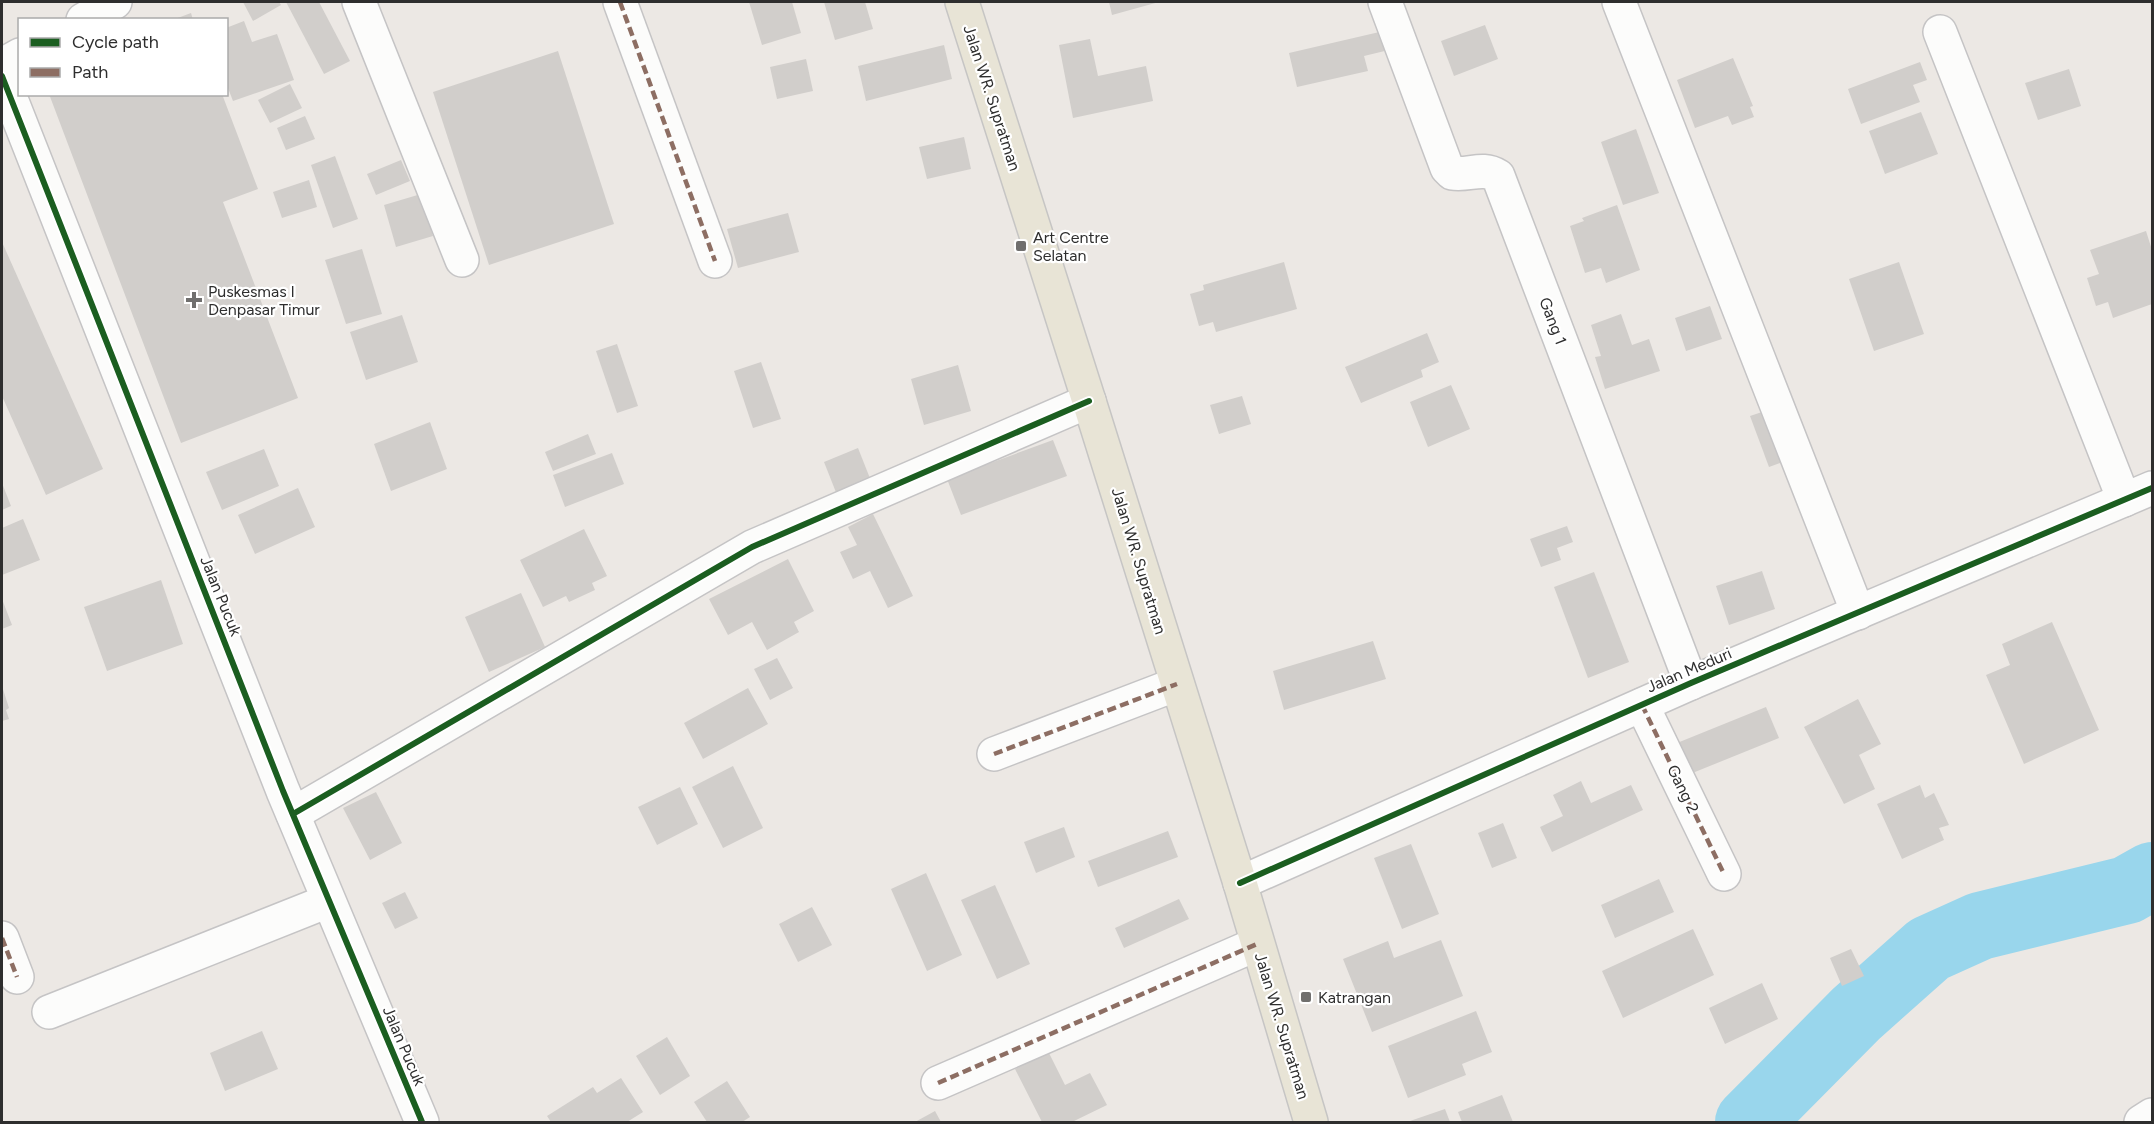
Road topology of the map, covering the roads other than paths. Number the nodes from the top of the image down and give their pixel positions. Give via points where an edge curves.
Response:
1 (115, 2) edge
2 (358, 2) edge
3 (620, 2) edge
4 (962, 2) edge
5 (1385, 2) edge
6 (1620, 2) edge
7 (87, 18) edge
8 (1941, 32) dead end
9 (18, 56) edge
10 (2, 66) edge
11 (2, 76) edge
12 (462, 260) dead end
13 (715, 261) dead end
14 (1089, 401) junction
15 (2138, 494) edge
16 (1858, 613) junction
17 (1691, 683) junction
18 (1177, 684) junction
19 (1642, 705) junction
20 (994, 754) dead end
21 (293, 814) junction
22 (1724, 874) dead end
23 (1240, 883) junction
24 (328, 901) junction
25 (2, 938) edge
26 (1257, 944) junction
27 (17, 977) dead end
28 (49, 1012) dead end
29 (938, 1083) dead end
30 (2152, 1115) edge
31 (422, 1122) edge
32 (1311, 1122) edge
33 (2141, 1122) edge

1 - 7 street
2 - 12 street
3 - 13 street
4 - 14 main road, Jalan WR. Supratman
5 - 17 street, Gang 1 via 1447,168 1452,173 1483,170 1498,176
6 - 16 street
8 - 15 street
9 - 10 street
11 - 21 street, Jalan Pucuk
14 - 18 main road, Jalan WR. Supratman
14 - 21 street via 752,547
15 - 16 street, Jalan Meduri
16 - 17 street, Jalan Meduri
17 - 19 street, Jalan Meduri
18 - 20 street
18 - 23 main road, Jalan WR. Supratman
19 - 22 street, Gang 2
19 - 23 street, Jalan Meduri
21 - 24 street, Jalan Pucuk
23 - 26 main road, Jalan WR. Supratman
24 - 28 street
24 - 31 street, Jalan Pucuk
25 - 27 street
26 - 29 street
26 - 32 main road, Jalan WR. Supratman
30 - 33 street

